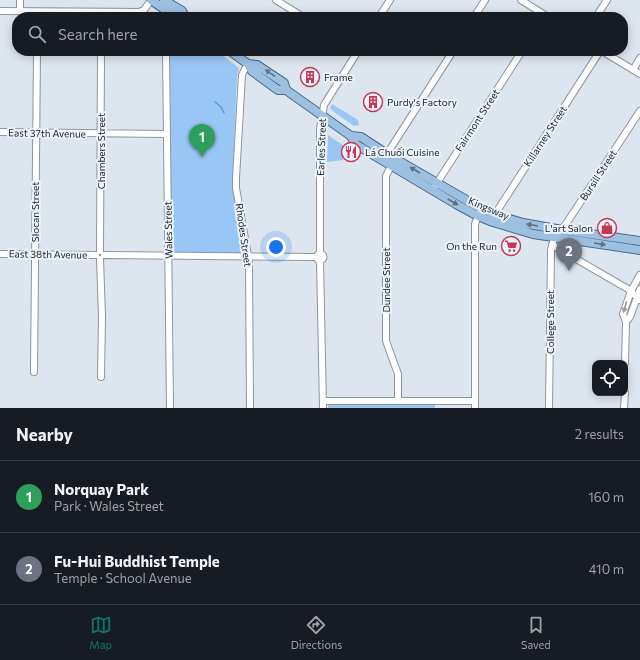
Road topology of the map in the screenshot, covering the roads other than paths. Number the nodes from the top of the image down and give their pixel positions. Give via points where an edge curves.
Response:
1 (20, 0) edge
2 (151, 0) edge
3 (164, 0) edge
4 (276, 0) edge
5 (390, 0) edge
6 (485, 0) edge
7 (521, 0) edge
8 (607, 0) edge
9 (0, 11) edge
10 (20, 11) junction
11 (26, 12) edge
12 (139, 12) edge
13 (167, 12) edge
14 (182, 12) edge
15 (296, 12) edge
16 (382, 12) edge
17 (477, 12) edge
18 (540, 12) edge
19 (599, 12) edge
20 (37, 56) edge
21 (101, 56) edge
22 (166, 56) edge
23 (238, 56) edge
24 (355, 56) edge
25 (450, 56) edge
26 (519, 56) edge
27 (598, 56) edge
28 (609, 56) edge
29 (640, 58) edge
30 (248, 63) junction
31 (633, 70) junction
32 (640, 74) edge
33 (640, 111) edge
34 (322, 116) junction
35 (0, 132) edge
36 (36, 132) junction
37 (101, 133) junction
38 (166, 134) junction
39 (385, 157) junction
40 (393, 162) junction
41 (434, 186) junction
42 (479, 212) junction
43 (495, 219) junction
44 (562, 230) junction
45 (553, 241) junction
46 (640, 241) edge
47 (640, 250) edge
48 (0, 254) edge
49 (35, 254) junction
50 (100, 255) junction
51 (168, 256) junction
52 (249, 256) junction
53 (319, 257) junction
54 (640, 276) edge
55 (640, 289) edge
56 (631, 291) junction
57 (638, 298) edge
58 (626, 322) junction
59 (625, 360) edge
60 (34, 372) dead end
61 (101, 377) dead end
62 (625, 396) edge
63 (398, 401) junction
64 (323, 405) edge
65 (475, 405) edge
66 (170, 408) edge
67 (250, 408) edge
68 (549, 408) edge
69 (624, 408) edge

1 - 10 street
2 - 12 street via 144,10
2 - 13 main road
3 - 14 main road
4 - 15 street
5 - 16 street
6 - 17 street
7 - 18 street
8 - 19 street
9 - 10 street
10 - 11 street
20 - 36 street, Slocan Street
21 - 37 street, Chambers Street
22 - 38 street, Wales Street
23 - 30 main road, Kingsway
24 - 34 street, Earles Street via 324,105
25 - 39 street
26 - 41 street, Fairmont Street
27 - 43 street, Killarney Street via 499,208
28 - 31 street
29 - 31 street
30 - 34 main road, Kingsway via 252,71 278,90 286,90
30 - 52 street, Rhodes Street via 242,75 236,188
31 - 32 street
33 - 44 street, Bursill Street
34 - 39 main road, Kingsway via 350,136 360,137
34 - 53 street, Earles Street
35 - 36 street, East 37th Avenue
36 - 37 street, East 37th Avenue
36 - 49 street, Slocan Street
37 - 38 street, East 37th Avenue
37 - 50 street, Chambers Street
38 - 51 street, Wales Street
39 - 40 main road, Kingsway
40 - 41 main road, Kingsway
40 - 63 street, Dundee Street via 386,176 386,341 398,374
41 - 42 main road, Kingsway
42 - 43 main road, Kingsway
42 - 65 street via 475,232
44 -> 43 main road, Kingsway
43 - 45 main road, Kingsway
44 - 45 street, Bursill Street
44 - 46 main road, Kingsway
45 -> 47 main road, Kingsway
45 - 56 street
45 - 68 street, College Street via 550,257
48 - 49 street, East 38th Avenue
49 - 50 street, East 38th Avenue
49 - 60 street, Slocan Street
50 - 51 street, East 38th Avenue
50 - 61 street, Chambers Street
51 - 52 street, East 38th Avenue
51 - 66 street, Wales Street
52 - 53 street, East 38th Avenue
52 - 67 street, Rhodes Street
53 - 64 street, Earles Street
54 - 56 street
55 - 57 street
56 - 57 street
56 -> 58 street via 623,314
57 - 58 street
58 - 59 street
62 - 69 street
63 - 64 street
63 - 65 street

